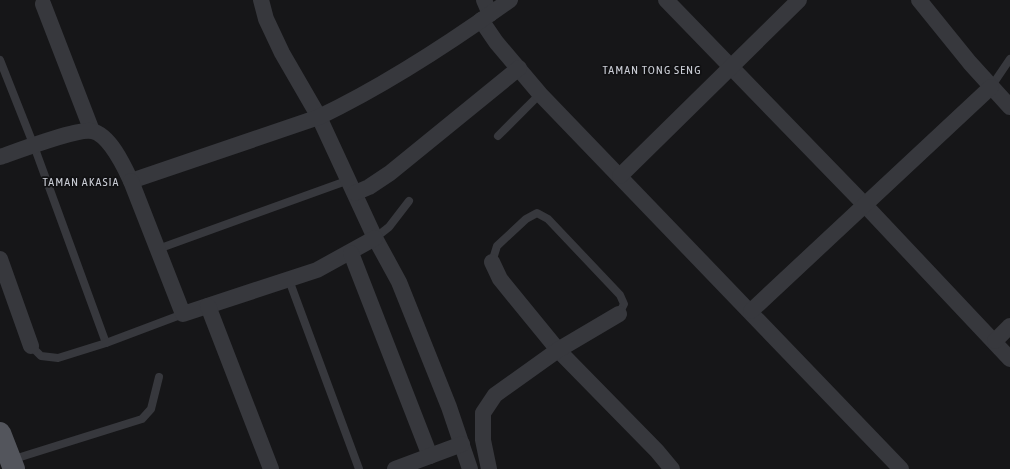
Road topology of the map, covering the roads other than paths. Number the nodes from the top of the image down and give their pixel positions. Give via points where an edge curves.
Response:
1 (261, 0) edge
2 (510, 0) edge
3 (666, 0) edge
4 (799, 0) edge
5 (919, 0) edge
6 (41, 2) edge
7 (485, 12) edge
8 (1010, 59) edge
9 (0, 60) edge
10 (519, 68) junction
11 (730, 68) junction
12 (991, 87) junction
13 (540, 94) junction
14 (1010, 107) edge
15 (320, 117) junction
16 (92, 131) junction
17 (498, 136) dead end
18 (34, 146) junction
19 (0, 157) edge
20 (620, 176) junction
21 (131, 181) junction
22 (352, 186) junction
23 (409, 201) dead end
24 (864, 204) junction
25 (375, 238) junction
26 (158, 249) junction
27 (351, 253) junction
28 (0, 260) edge
29 (492, 262) joint
30 (289, 280) junction
31 (208, 306) junction
32 (751, 311) junction
33 (183, 314) junction
34 (619, 314) joint
35 (1010, 326) edge
36 (995, 341) junction
37 (106, 343) junction
38 (31, 346) joint
39 (558, 350) junction
40 (1010, 358) edge
41 (159, 377) dead end
42 (0, 433) edge
43 (462, 444) junction
44 (430, 456) junction
45 (13, 464) edge
46 (271, 469) edge
47 (358, 469) edge
48 (394, 469) edge
49 (470, 469) edge
50 (489, 469) edge
51 (672, 469) edge
52 (901, 469) edge

1 - 15 street via 266,19 282,53
2 - 7 street
3 - 11 street
4 - 11 street
5 - 12 street
6 - 16 street
7 - 10 street
7 - 15 street via 387,81
8 - 12 lane
9 - 18 lane
10 - 13 street
10 - 22 street via 390,173 369,187
11 - 20 street
11 - 24 street
12 - 14 street
12 - 24 street
13 - 17 lane
13 - 20 street
15 - 21 street
15 - 22 street
16 - 18 street via 74,133
16 - 21 street via 105,139 120,158
18 - 19 street
18 - 37 lane
20 - 32 street
21 - 26 street
22 - 25 street
22 - 26 lane
23 - 25 lane via 389,226
24 - 32 street
24 - 36 street
25 - 27 street
25 - 43 street via 401,289
26 - 33 street
27 - 30 street via 317,270
27 - 44 street
28 - 38 street
29 - 34 lane via 497,246 526,219 537,213 548,219 620,295 624,304
29 - 39 street via 500,279
30 - 31 street
30 - 47 lane
31 - 33 street
31 - 46 street
32 - 52 street
33 - 37 lane
34 - 39 street
35 - 36 street
36 - 40 street
37 - 38 lane via 58,358 41,356
39 - 50 street via 495,395 483,413 483,440
39 - 51 street
41 - 45 lane via 151,409 142,420
42 - 45 main road
43 - 44 street
43 - 49 street
44 - 48 street

